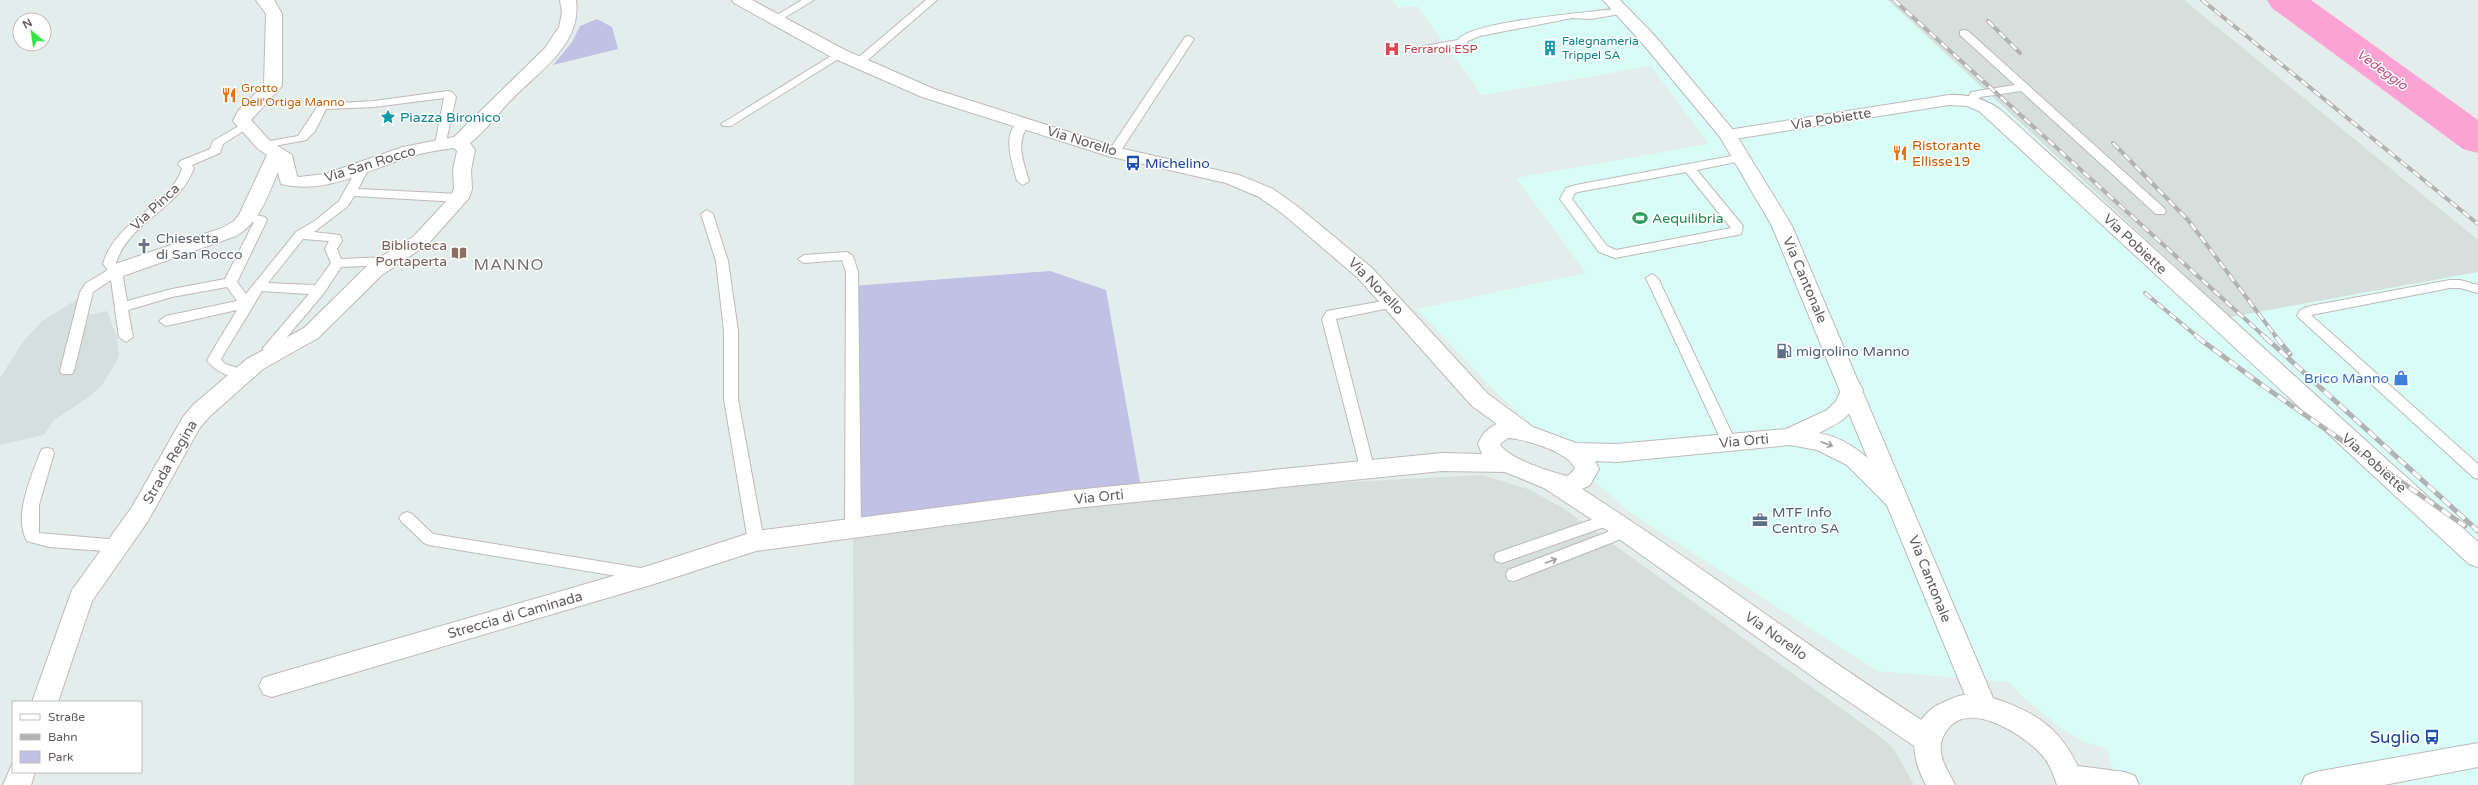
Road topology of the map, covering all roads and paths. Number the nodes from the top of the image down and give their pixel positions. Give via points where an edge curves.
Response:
1 (264, 0) edge
2 (568, 0) edge
3 (740, 0) edge
4 (809, 0) edge
5 (932, 0) edge
6 (1616, 5) edge
7 (775, 19) junction
8 (1964, 33) dead end
9 (1188, 39) dead end
10 (1418, 50) dead end
11 (839, 54) junction
12 (858, 63) junction
13 (2024, 87) junction
14 (1972, 102) junction
15 (727, 124) dead end
16 (1023, 124) junction
17 (244, 126) junction
18 (1728, 135) junction
19 (450, 143) junction
20 (270, 149) junction
21 (1114, 152) junction
22 (1742, 158) junction
23 (364, 166) junction
24 (1689, 168) junction
25 (1023, 181) dead end
26 (351, 192) junction
27 (459, 198) junction
28 (2160, 210) dead end
29 (707, 214) dead end
30 (248, 217) junction
31 (300, 235) junction
32 (804, 259) dead end
33 (388, 261) junction
34 (337, 263) junction
35 (116, 271) junction
36 (1652, 278) dead end
37 (230, 282) junction
38 (258, 288) junction
39 (2478, 289) edge
40 (319, 290) junction
41 (246, 304) junction
42 (1394, 304) junction
43 (122, 307) junction
44 (166, 321) dead end
45 (126, 337) dead end
46 (272, 354) junction
47 (67, 371) dead end
48 (242, 374) junction
49 (1852, 390) junction
50 (1480, 400) junction
51 (1526, 433) junction
52 (1789, 437) junction
53 (1491, 440) junction
54 (1729, 442) junction
55 (1571, 451) junction
56 (46, 453) dead end
57 (1616, 453) junction
58 (1442, 462) junction
59 (1505, 463) junction
60 (1368, 471) junction
61 (2478, 473) edge
62 (1585, 474) junction
63 (1552, 482) junction
64 (1899, 503) junction
65 (407, 518) dead end
66 (1617, 526) junction
67 (853, 527) junction
68 (756, 541) junction
69 (119, 546) junction
70 (1502, 557) dead end
71 (2478, 557) edge
72 (651, 575) junction
73 (1514, 575) dead end
74 (272, 686) dead end
75 (45, 701) edge
76 (1983, 707) junction
77 (1927, 739) junction
78 (2478, 755) edge
79 (21, 773) edge
80 (2070, 781) edge
81 (17, 785) edge
82 (1941, 785) edge
83 (2125, 785) edge
84 (2315, 785) edge

1 - 17 street via 271,6 274,14 274,86 244,115
2 - 19 street via 568,23 557,45 508,93 477,129
3 - 7 street, Via Norello
4 - 7 lane
5 - 12 lane
6 - 10 lane via 1591,16 1572,15 1477,33 1464,39 1462,43
6 - 18 street, Via Cantonale via 1683,79
7 - 11 street, Via Norello
8 - 13 lane
9 - 21 lane
11 - 12 street, Via Norello
11 - 15 lane
12 - 16 street, Via Norello via 928,93
13 - 14 lane via 1975,94
13 - 28 lane
14 - 18 street, Via Pobiette via 1949,100
14 - 71 street, Via Pobiette via 1996,115
16 - 21 street, Via Norello
16 - 25 lane via 1016,132 1014,141
17 - 20 street, Via San Rocco
17 - 35 lane, Via Pinca via 217,143 216,151 184,164 188,168 187,174 179,186 118,243 109,264
18 - 22 street, Via Cantonale
19 - 20 lane via 448,94 379,104 323,106 302,138
19 - 23 street, Via San Rocco via 408,151
19 - 27 street via 466,150 462,170 463,189
20 - 23 street, Via San Rocco via 284,159 287,178 293,182 330,178
20 - 30 street
21 - 42 street, Via Norello via 1232,179 1266,193 1337,247
22 - 24 lane
22 - 49 street, Via Cantonale via 1782,226
23 - 26 lane
24 - 24 lane via 1576,189 1570,191 1566,199 1599,245 1615,254 1737,231 1737,226
26 - 27 lane
26 - 31 lane via 344,203
27 - 33 street, Strada Regina via 412,248
29 - 68 lane via 722,261 731,331 731,399
30 - 35 street via 242,225 229,232
30 - 37 lane via 261,220
31 - 34 lane via 336,238 331,249
31 - 38 lane
32 - 67 lane via 847,256 852,272
33 - 34 lane
33 - 46 street, Strada Regina via 368,276 311,333
34 - 40 lane
35 - 43 lane
35 - 47 lane via 91,286 87,292
36 - 54 lane
37 - 41 lane
37 - 43 lane via 172,293
38 - 40 lane
38 - 41 lane
39 - 61 lane via 2450,284 2310,310 2304,316
40 - 46 lane via 270,348
41 - 44 lane
41 - 48 lane via 239,321 214,360 220,367
42 - 50 street, Via Norello
42 - 60 lane via 1342,310 1332,314 1329,319
43 - 45 lane
46 - 48 street, Strada Regina
48 - 69 street, Strada Regina via 191,423
49 - 52 street, Via Orti via 1845,405 1835,416
49 - 64 street, Via Cantonale
50 - 51 street, Via Norello
50 - 53 street, Via Norello
51 - 53 street, Via Norello via 1505,430
51 - 55 street, Via Norello
52 - 54 street, Via Orti
52 -> 64 street via 1822,442 1855,459
53 - 58 street, Via Orti
53 - 59 street, Via Norello via 1494,455
54 - 57 street, Via Orti
55 - 57 street, Via Orti
55 - 62 street, Via Norello via 1581,457
56 - 69 lane via 32,496 32,537 48,541
57 - 62 street, Via Orti
58 - 59 street, Via Orti
58 - 60 street, Via Orti
59 - 63 street, Via Norello
60 - 67 street, Via Orti via 1075,499
62 - 63 street, Via Norello via 1570,485
62 - 66 street, Via Norello via 1595,497
63 - 66 street, Via Norello
64 - 76 street, Via Cantonale
65 - 72 lane via 429,539
66 - 70 lane
73 -> 66 lane
66 - 77 street, Via Norello via 1868,702
67 - 68 street, Via Orti
68 - 72 street, Streccia di Caminada
69 - 75 street, Strada Regina via 81,597
72 - 74 street, Streccia di Caminada
76 - 77 street via 1963,708 1946,713 1933,724
76 - 80 street via 2002,712 2038,732 2053,746 2064,762
77 - 82 street via 1927,755 1933,773
78 - 84 street
79 - 81 street
80 - 83 street

